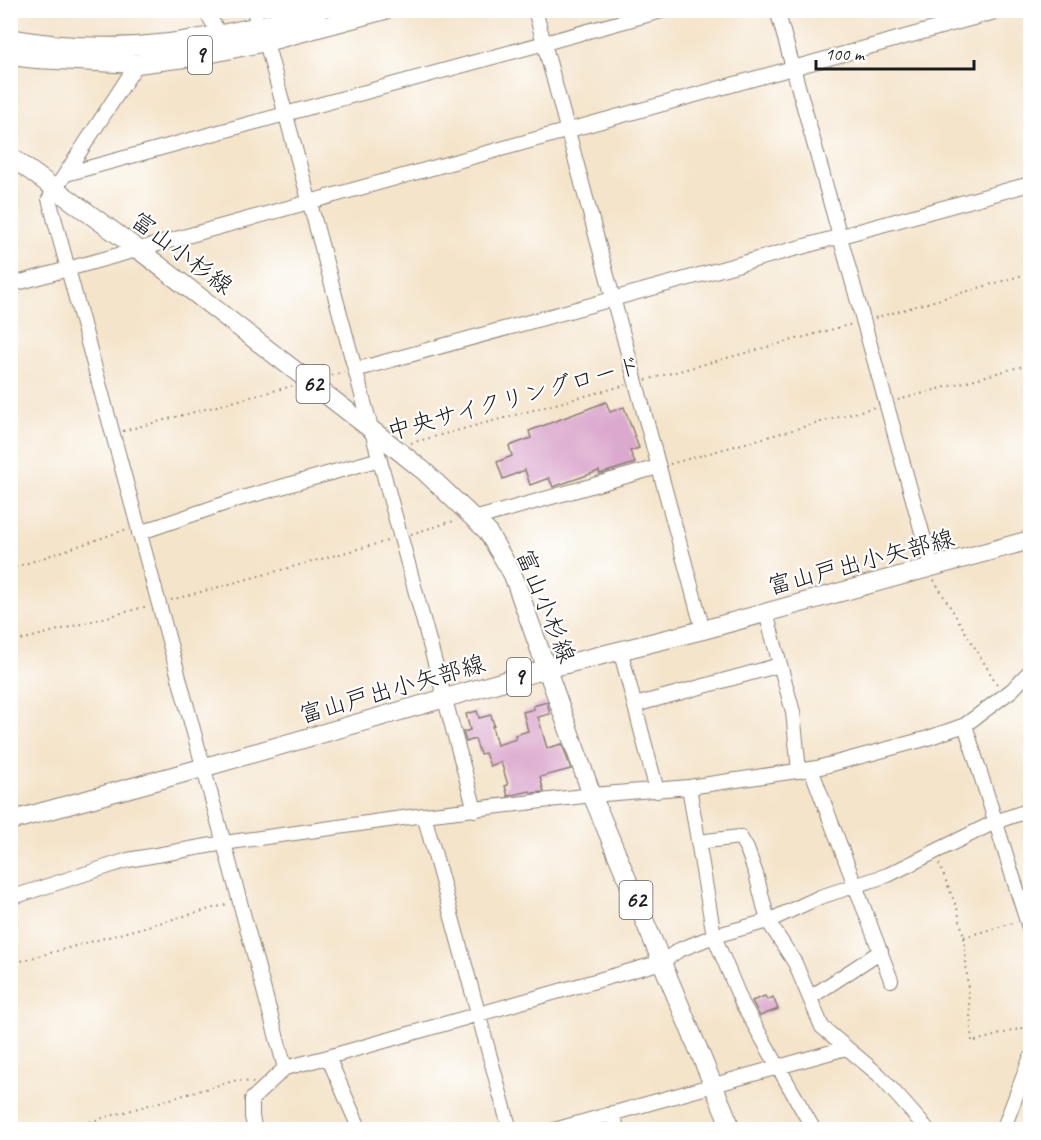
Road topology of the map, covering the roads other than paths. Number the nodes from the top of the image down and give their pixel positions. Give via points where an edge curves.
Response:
1 (320, 10) edge
2 (385, 10) edge
3 (535, 10) edge
4 (665, 10) edge
5 (777, 10) edge
6 (1002, 10) edge
7 (212, 13) edge
8 (259, 27) edge
9 (220, 36) junction
10 (10, 38) edge
11 (543, 43) junction
12 (10, 56) edge
13 (137, 64) junction
14 (792, 70) junction
15 (285, 114) junction
16 (567, 131) junction
17 (10, 156) edge
18 (66, 174) junction
19 (1030, 184) edge
20 (56, 190) junction
21 (309, 202) junction
22 (839, 236) junction
23 (139, 250) junction
24 (67, 270) junction
25 (10, 285) edge
26 (612, 298) junction
27 (355, 370) junction
28 (372, 431) junction
29 (387, 453) junction
30 (658, 467) junction
31 (473, 517) junction
32 (138, 530) junction
33 (1030, 540) edge
34 (930, 568) junction
35 (766, 613) junction
36 (703, 630) junction
37 (620, 649) junction
38 (780, 665) junction
39 (546, 669) junction
40 (1030, 671) edge
41 (444, 699) junction
42 (635, 705) junction
43 (965, 725) junction
44 (202, 768) junction
45 (809, 769) junction
46 (689, 787) junction
47 (657, 790) junction
48 (592, 795) junction
49 (474, 810) junction
50 (1030, 810) edge
51 (424, 815) junction
52 (10, 821) edge
53 (995, 822) junction
54 (698, 842) junction
55 (224, 843) junction
56 (856, 885) junction
57 (10, 898) edge
58 (768, 921) junction
59 (1029, 925) edge
60 (714, 936) junction
61 (881, 951) junction
62 (662, 962) junction
63 (891, 981) dead end
64 (810, 997) junction
65 (479, 1014) junction
66 (846, 1048) junction
67 (328, 1057) junction
68 (1030, 1059) edge
69 (779, 1065) junction
70 (285, 1068) junction
71 (713, 1085) junction
72 (612, 1113) junction
73 (255, 1130) edge
74 (360, 1130) edge
75 (510, 1130) edge
76 (554, 1130) edge
77 (618, 1130) edge
78 (732, 1130) edge
79 (814, 1130) edge
80 (928, 1130) edge
81 (1003, 1130) edge

1 - 8 main road, 9
2 - 8 main road, 9
3 - 11 street
4 - 11 street
5 - 14 street
6 - 14 street
7 - 9 street
8 - 9 main road, 9
8 - 13 main road, 9 via 193,57
8 - 15 street
9 - 10 main road, 9 via 140,47 93,47
11 - 15 street
11 - 16 street
12 - 13 main road, 9
13 - 18 street
14 - 16 street
14 - 22 street
15 - 18 street
15 - 21 street
16 - 21 street
16 - 26 street
17 - 20 main road, 富山小杉線 / 62
18 - 20 street
19 - 22 street
20 - 23 main road, 富山小杉線 / 62
20 - 24 street via 49,199
21 - 23 street
21 - 27 street
22 - 26 street
22 - 34 street
23 - 24 street
23 - 28 main road, 富山小杉線 / 62
24 - 25 street
24 - 32 street
26 - 27 street
26 - 30 street
27 - 28 street
28 - 29 main road, 富山小杉線 / 62
29 - 31 main road, 富山小杉線 / 62 via 425,472
29 - 32 street
29 - 41 street via 401,537
30 - 31 street
30 - 36 street
31 - 39 main road, 富山小杉線 / 62 via 487,531 513,575
32 - 44 street
33 - 34 main road, 富山戸出小矢部線 / 9
34 - 35 main road, 富山戸出小矢部線 / 9
35 - 36 main road, 富山戸出小矢部線 / 9
35 - 38 street
36 - 37 main road, 富山戸出小矢部線 / 9
37 - 39 main road, 富山戸出小矢部線 / 9
37 - 42 street
38 - 42 street
38 - 45 street
39 - 41 main road, 富山戸出小矢部線 / 9
39 - 48 main road, 富山小杉線 / 62
40 - 43 street via 1005,696
41 - 44 main road, 富山戸出小矢部線 / 9
41 - 49 street
42 - 47 street
43 - 45 street via 925,740
43 - 53 street
44 - 52 main road, 富山戸出小矢部線 / 9
44 - 55 street
45 - 46 street
45 - 56 street
46 - 47 street
46 - 54 street
47 - 48 street
48 - 49 street
48 - 62 main road, 富山小杉線 / 62
49 - 51 street
50 - 53 street
51 - 55 street
51 - 65 street
53 - 56 street via 888,875
53 - 59 street
54 - 58 street via 740,837 756,874
54 - 60 street
55 - 57 street via 128,860
55 - 70 street
56 - 58 street
56 - 61 street
58 - 60 street
58 - 64 street via 795,963
60 - 62 street via 679,950
60 - 69 street via 742,1003
61 - 63 street
61 - 64 street
62 - 65 street
62 - 71 main road, 富山小杉線 / 62
64 - 66 street via 822,1027
65 - 67 street
65 - 75 street
66 - 69 street
66 - 80 street via 879,1075
67 - 70 street
67 - 74 street
68 - 81 street
69 - 71 street
69 - 79 street
70 - 73 street via 252,1099
71 - 72 street
71 - 78 main road, 富山小杉線 / 62
72 - 76 street
72 - 77 street

